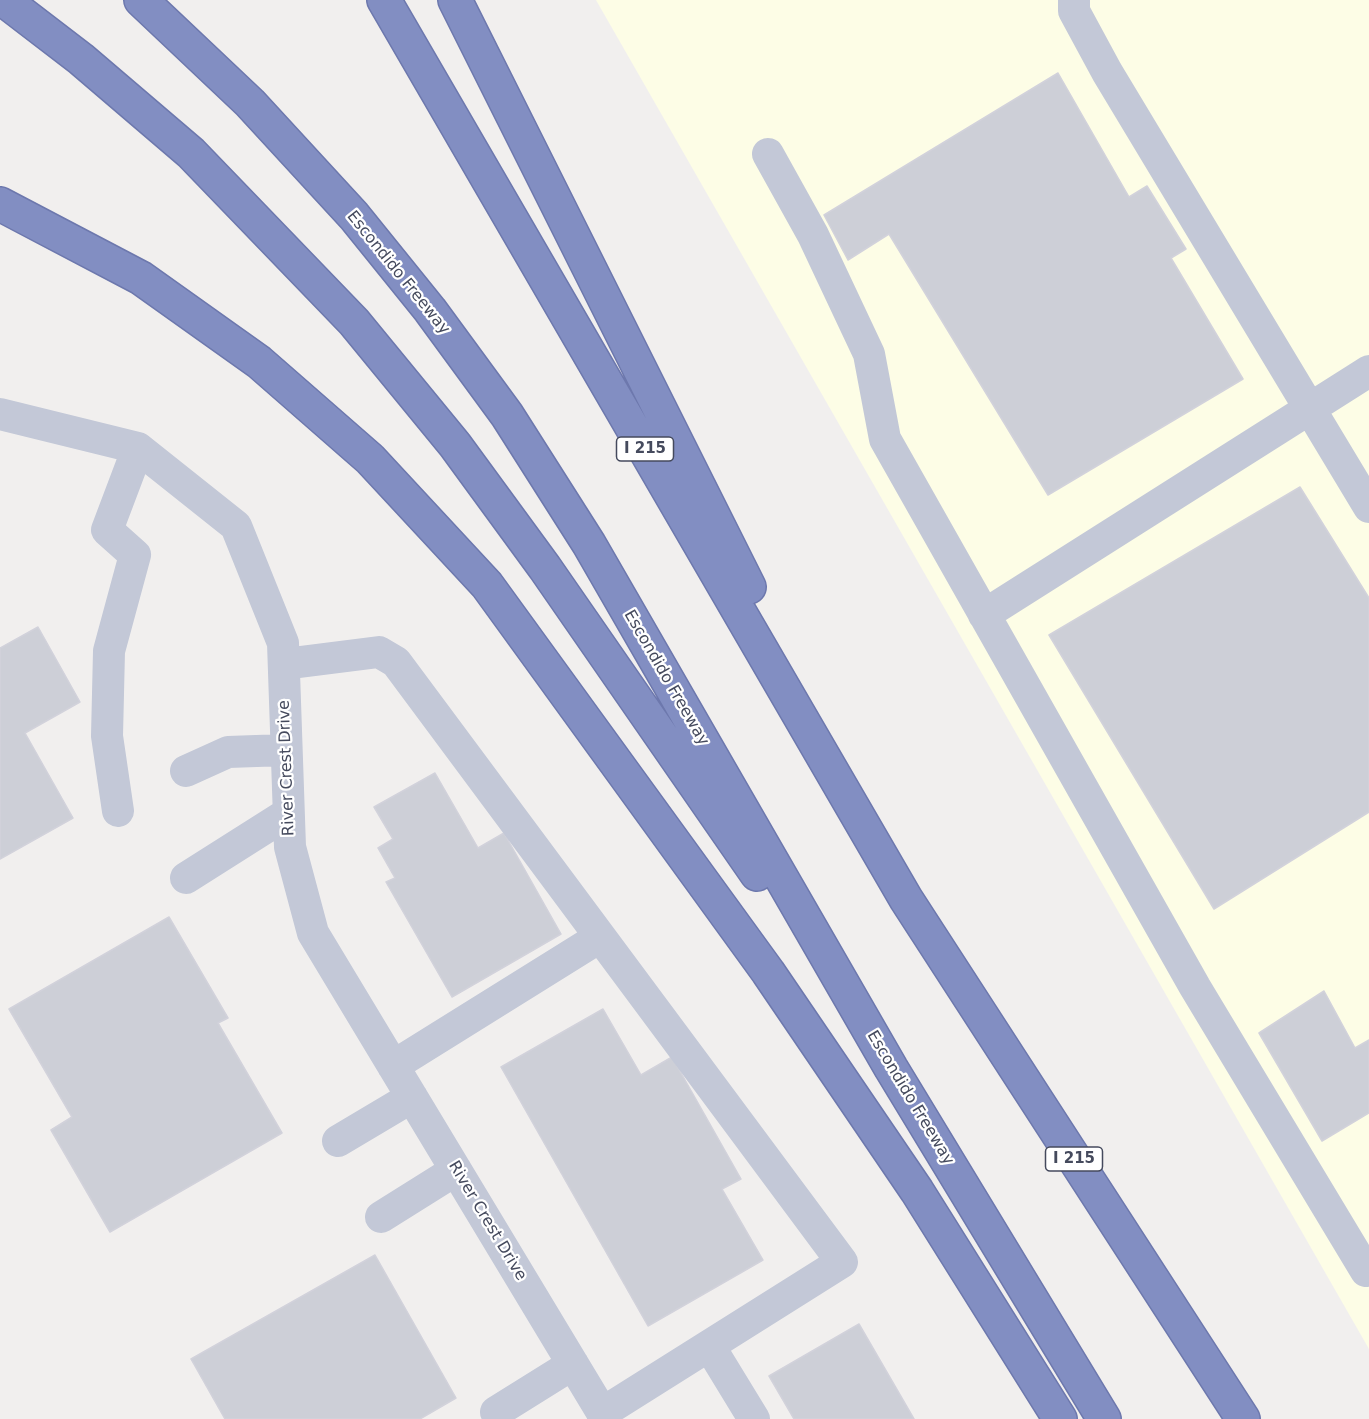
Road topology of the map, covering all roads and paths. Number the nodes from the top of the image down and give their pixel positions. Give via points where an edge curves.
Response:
1 (4, 0) edge
2 (141, 0) edge
3 (384, 0) edge
4 (455, 0) edge
5 (1074, 0) edge
6 (768, 154) dead end
7 (0, 204) edge
8 (1369, 371) edge
9 (1309, 407) junction
10 (0, 414) edge
11 (138, 448) junction
12 (1369, 507) edge
13 (984, 615) junction
14 (284, 664) junction
15 (285, 750) junction
16 (186, 771) dead end
17 (118, 811) dead end
18 (287, 814) junction
19 (186, 878) dead end
20 (906, 899) junction
21 (600, 937) junction
22 (393, 1066) junction
23 (891, 1068) junction
24 (412, 1096) junction
25 (338, 1141) dead end
26 (456, 1170) junction
27 (381, 1217) dead end
28 (1366, 1272) dead end
29 (710, 1347) junction
30 (573, 1364) junction
31 (496, 1412) dead end
32 (604, 1416) edge
33 (754, 1419) edge
34 (1060, 1419) edge
35 (1104, 1419) edge
36 (1243, 1419) edge

1 - 23 highway via 81,59 191,153 292,255 404,382 545,568
2 - 23 highway, Escondido Freeway via 250,102 354,216 507,415 589,544
3 - 20 highway, I 215
4 - 20 highway
5 - 9 street via 1074,11 1107,72
6 - 13 street via 813,235 869,354 885,439
7 - 34 highway via 141,278 258,362 370,459 487,585 781,991 917,1191
8 - 9 street
9 - 12 street
9 - 13 street
10 - 11 street, River Crest Drive
11 - 14 street, River Crest Drive via 236,526 283,643
11 - 17 street via 107,530 135,555 109,651 106,736
13 - 28 street via 1195,987
14 - 15 street, River Crest Drive
14 - 21 street via 379,652 396,662
15 - 16 street via 228,752
15 - 18 street, River Crest Drive
18 - 19 street
18 - 22 street, River Crest Drive via 290,848 313,933
20 - 36 highway, I 215
21 - 22 street
21 - 29 street via 842,1262
22 - 24 street, River Crest Drive
23 - 35 highway, Escondido Freeway
24 - 25 street
24 - 26 street, River Crest Drive
26 - 27 street
26 - 30 street, River Crest Drive
29 - 32 street
29 - 33 street
30 - 31 street
30 - 32 street, River Crest Drive

